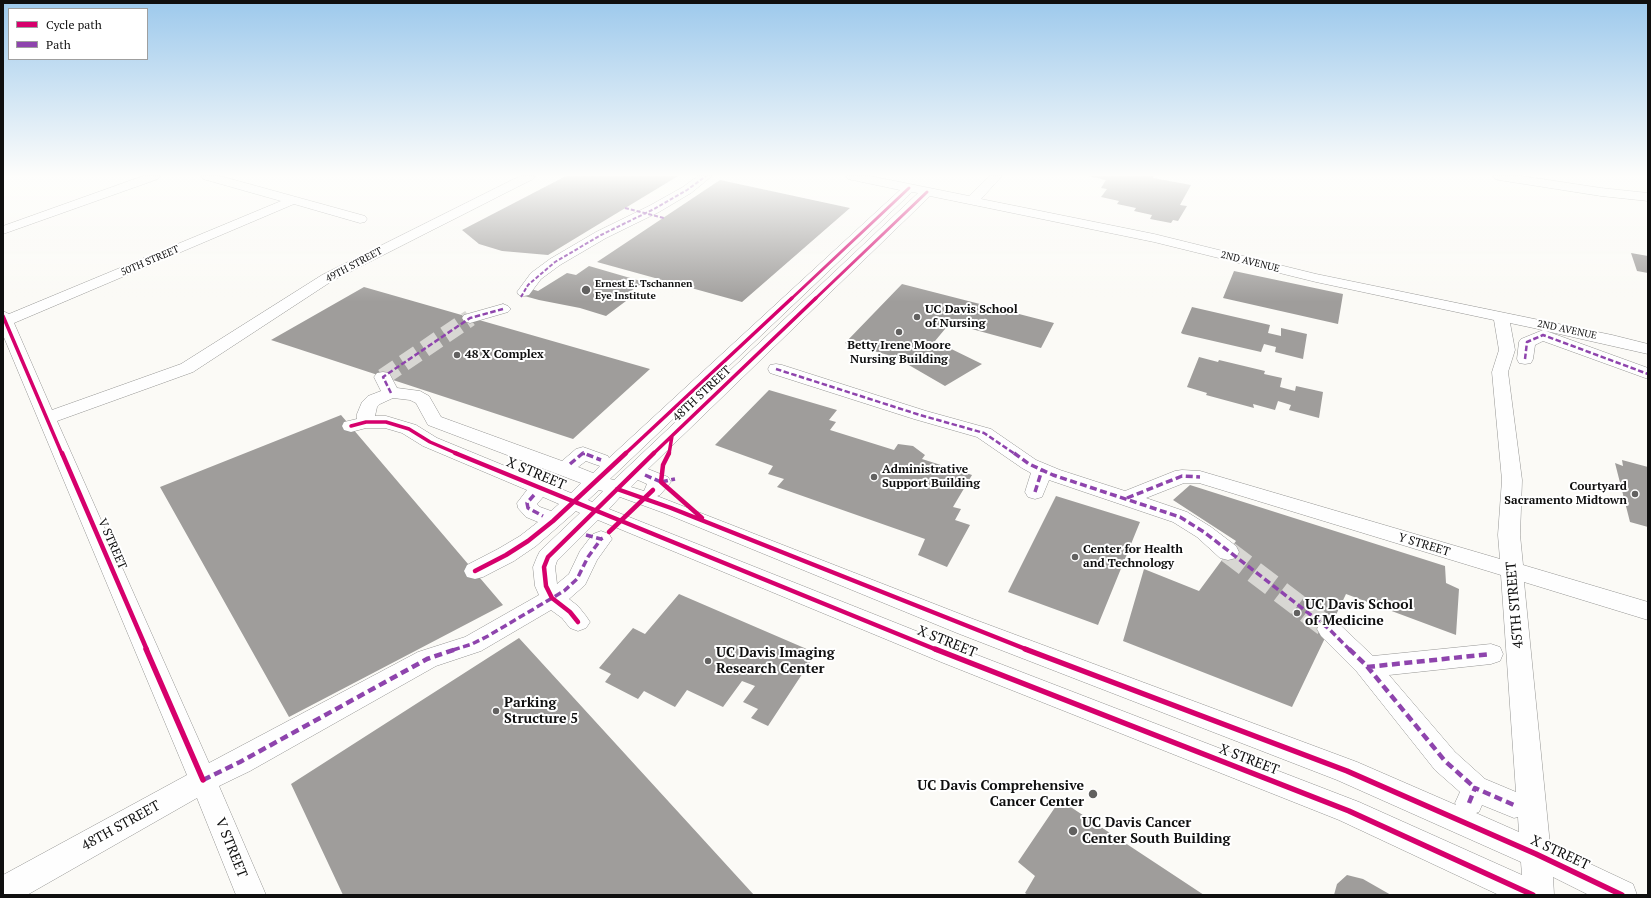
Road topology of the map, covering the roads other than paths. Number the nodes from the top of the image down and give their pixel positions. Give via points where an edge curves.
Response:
1 (37, 218) edge
2 (250, 218) edge
3 (356, 218) edge
4 (446, 218) edge
5 (635, 218) edge
6 (877, 218) edge
7 (899, 218) edge
8 (1055, 218) edge
9 (360, 219) dead end
10 (3, 230) edge
11 (522, 295) dead end
12 (503, 309) dead end
13 (1501, 317) junction
14 (4, 318) edge
15 (470, 318) tunnel mouth
16 (1648, 349) edge
17 (1525, 359) dead end
18 (776, 369) dead end
19 (1648, 374) edge
20 (383, 377) dead end
21 (391, 393) junction
22 (48, 422) junction
23 (601, 460) dead end
24 (570, 464) dead end
25 (1042, 470) junction
26 (606, 485) junction
27 (1034, 492) dead end
28 (534, 495) dead end
29 (1127, 498) junction
30 (574, 502) junction
31 (595, 511) junction
32 (543, 516) dead end
33 (598, 535) dead end
34 (1228, 552) tunnel mouth
35 (475, 571) dead end
36 (1512, 571) junction
37 (552, 598) junction
38 (1648, 611) edge
39 (578, 622) dead end
40 (1329, 629) tunnel mouth
41 (1491, 654) dead end
42 (1367, 667) junction
43 (203, 780) junction
44 (1514, 805) dead end
45 (1536, 854) junction
46 (3, 892) edge
47 (251, 895) edge
48 (1534, 895) edge
49 (1539, 895) edge
50 (1622, 895) edge

1 - 10 street
2 - 14 street, 50TH STREET
3 - 9 street
4 - 22 street, 49TH STREET via 327,278 187,368 142,393
5 - 11 street via 555,262 536,276
6 - 26 street, 48TH STREET via 741,347
7 - 26 street, 48TH STREET
8 - 13 street, 2ND AVENUE via 1154,238 1316,278
12 - 15 street
13 - 16 street, 2ND AVENUE
13 - 36 street, 45TH STREET via 1507,350 1500,372 1512,480
14 - 22 street, V STREET
17 - 19 street via 1527,342 1543,335
18 - 25 street via 984,433
20 - 21 street
21 - 26 street, X STREET via 414,395 423,400 434,421
21 - 30 street, X STREET via 374,400 359,424 386,422 409,429 430,442
22 - 43 street, V STREET
23 - 24 street via 584,453
25 - 27 street
25 - 29 street
26 - 30 street, 48TH STREET
26 - 31 street, 48TH STREET
26 - 45 street, X STREET via 671,508 965,626 1347,771
28 - 32 street via 528,503 528,508
29 - 34 street via 1180,517 1204,532
29 - 36 street, Y STREET via 1182,476 1200,477
30 - 31 street, X STREET
30 - 35 street, 48TH STREET via 528,541
31 - 37 street, 48TH STREET via 548,557 544,568 546,586
31 - 48 street, X STREET via 950,655 1349,811
33 - 37 street, 48TH STREET via 577,579
36 - 38 street, Y STREET
36 - 45 street, 45TH STREET
37 - 39 street
37 - 43 street, 48TH STREET via 488,636 427,660
40 - 42 street
41 - 42 street
42 - 44 street via 1472,796
43 - 46 street, 48TH STREET
43 - 47 street, V STREET
45 - 49 street, 45TH STREET
45 - 50 street, X STREET

